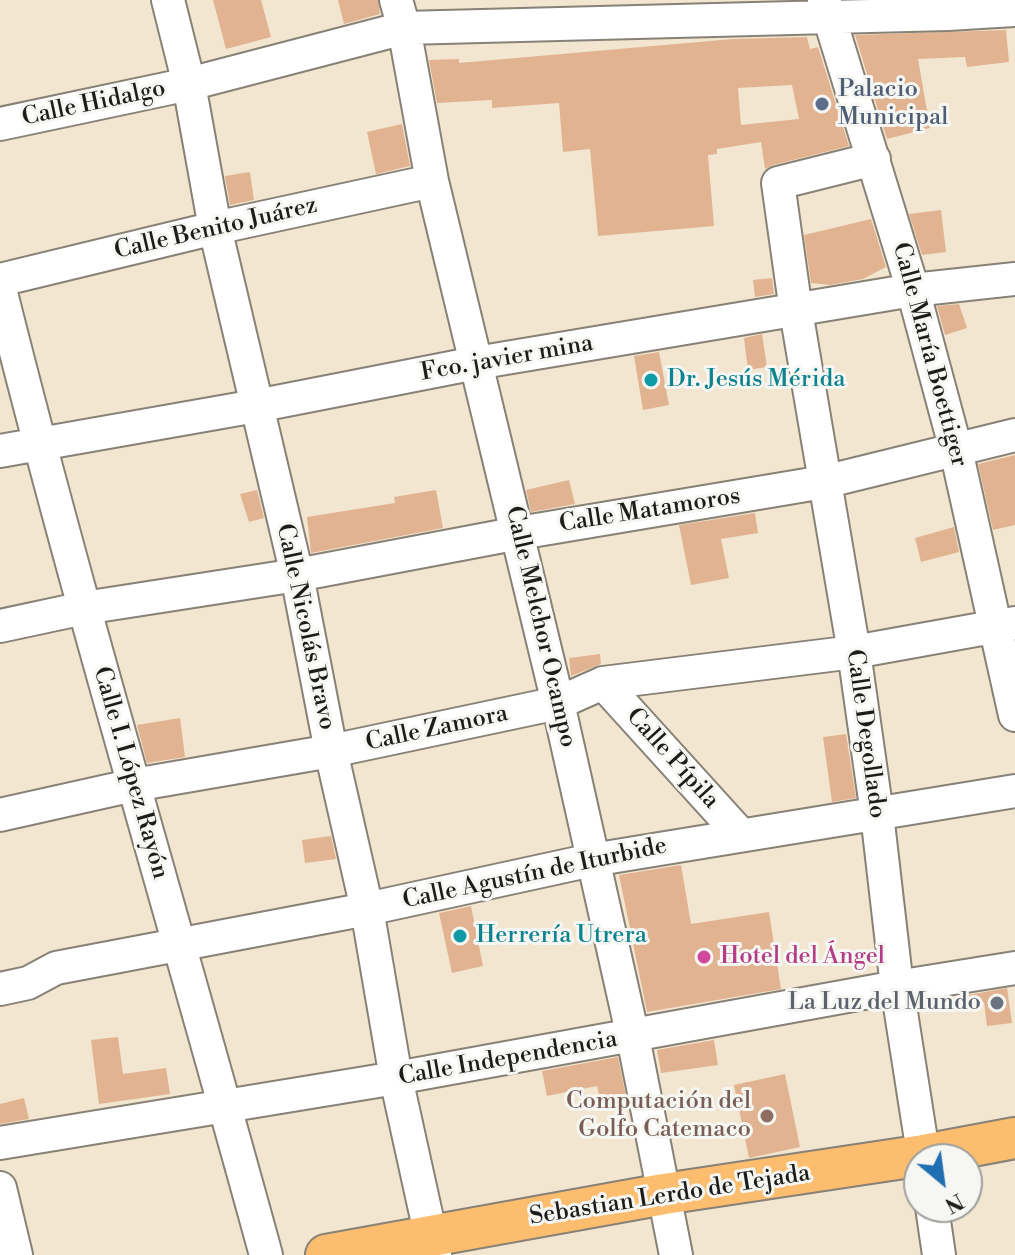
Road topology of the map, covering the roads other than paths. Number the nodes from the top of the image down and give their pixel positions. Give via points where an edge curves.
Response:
1 (168, 0) edge
2 (1013, 7) edge
3 (826, 8) edge
4 (400, 14) edge
5 (189, 84) junction
6 (0, 124) edge
7 (874, 159) junction
8 (432, 181) junction
9 (215, 228) junction
10 (1015, 279) edge
11 (0, 280) edge
12 (0, 289) edge
13 (913, 290) junction
14 (796, 311) junction
15 (476, 363) junction
16 (256, 406) junction
17 (1015, 435) edge
18 (38, 443) junction
19 (956, 450) junction
20 (0, 451) edge
21 (824, 482) junction
22 (519, 533) junction
23 (297, 575) junction
24 (84, 608) junction
25 (1006, 625) edge
26 (0, 626) edge
27 (854, 652) junction
28 (603, 683) junction
29 (558, 703) junction
30 (1015, 715) edge
31 (331, 751) junction
32 (134, 785) junction
33 (1015, 791) edge
34 (877, 814) junction
35 (0, 815) edge
36 (740, 834) junction
37 (592, 860) junction
38 (367, 909) junction
39 (180, 945) junction
40 (0, 968) edge
41 (56, 968) junction
42 (1015, 968) edge
43 (897, 987) junction
44 (0, 989) edge
45 (633, 1037) junction
46 (396, 1078) junction
47 (225, 1105) junction
48 (1015, 1138) edge
49 (0, 1143) edge
50 (922, 1143) edge
51 (983, 1145) edge
52 (903, 1160) edge
53 (0, 1188) edge
54 (664, 1194) junction
55 (934, 1223) edge
56 (433, 1246) edge
57 (16, 1255) edge
58 (266, 1255) edge
59 (326, 1255) edge
60 (676, 1255) edge
61 (939, 1255) edge

1 - 5 street, Calle Nicolás Bravo
2 - 3 street, Calle Hidalgo via 948,14
3 - 4 street, Calle Hidalgo
3 - 7 street, Calle María Boettiger
4 - 5 street, Calle Hidalgo
4 - 8 street, Calle Melchor Ocampo
5 - 6 street, Calle Hidalgo
5 - 9 street, Calle Nicolás Bravo
7 - 13 street, Calle María Boettiger
7 - 14 street, Calle Degollado via 778,183
8 - 9 street, Calle Benito Juárez
8 - 15 street, Calle Melchor Ocampo
9 - 11 street, Calle Benito Juárez
9 - 16 street, Calle Nicolás Bravo
10 - 13 street, Fco. javier mina
12 - 18 street, Calle I. López Rayón
13 - 14 street, Fco. javier mina
13 - 19 street, Calle María Boettiger
14 - 15 street, Fco. javier mina
14 - 21 street, Calle Degollado
15 - 16 street, Fco. javier mina
15 - 22 street, Calle Melchor Ocampo
16 - 18 street, Fco. javier mina
16 - 23 street, Calle Nicolás Bravo
17 - 19 street, Calle Matamoros
18 - 20 street, Fco. javier mina
18 - 24 street, Calle I. López Rayón
19 - 21 street, Calle Matamoros
19 - 25 street, Calle María Boettiger
21 - 22 street, Calle Matamoros
21 - 27 street, Calle Degollado
22 - 23 street, Calle Matamoros
22 - 29 street, Calle Melchor Ocampo
23 - 24 street, Calle Matamoros
23 - 31 street, Calle Nicolás Bravo
24 - 26 street, Calle Matamoros
24 - 32 street, Calle I. López Rayón
25 - 27 street, Calle Zamora
25 - 30 street, Calle María Boettiger
27 - 28 street, Calle Zamora
27 - 34 street, Calle Degollado
28 - 29 street, Calle Zamora
28 - 36 street, Calle Pípila
29 - 31 street, Calle Zamora
29 - 37 street, Calle Melchor Ocampo
31 - 32 street, Calle Zamora
31 - 38 street, Calle Nicolás Bravo
32 - 35 street, Calle Zamora
32 - 39 street, Calle I. López Rayón
33 - 34 street, Calle Agustín de Iturbide
34 - 36 street, Calle Agustín de Iturbide
34 - 43 street, Calle Degollado
36 - 37 street, Calle Agustín de Iturbide
37 - 38 street, Calle Agustín de Iturbide
37 - 45 street, Calle Melchor Ocampo
38 - 39 street, Calle Agustín de Iturbide
38 - 46 street, Calle Nicolás Bravo
39 - 41 street, Calle Agustín de Iturbide
39 - 47 street, Calle I. López Rayón
40 - 41 street via 30,962
41 - 44 street via 28,983
42 - 43 street, Calle Independencia
43 - 45 street, Calle Independencia
43 - 50 street, Calle Degollado
45 - 46 street, Calle Independencia
45 - 54 street, Calle Melchor Ocampo
46 - 47 street, Calle Independencia
46 - 56 street, Calle Nicolás Bravo
47 - 49 street, Calle Independencia
47 - 58 street, Calle I. López Rayón
48 - 51 main road, Sebastian Lerdo de Tejada
52 - 54 main road, Sebastian Lerdo de Tejada
53 - 57 street
54 - 56 main road, Sebastian Lerdo de Tejada
54 - 60 street, Calle Melchor Ocampo
55 - 61 street
56 - 59 main road, Sebastian Lerdo de Tejada

